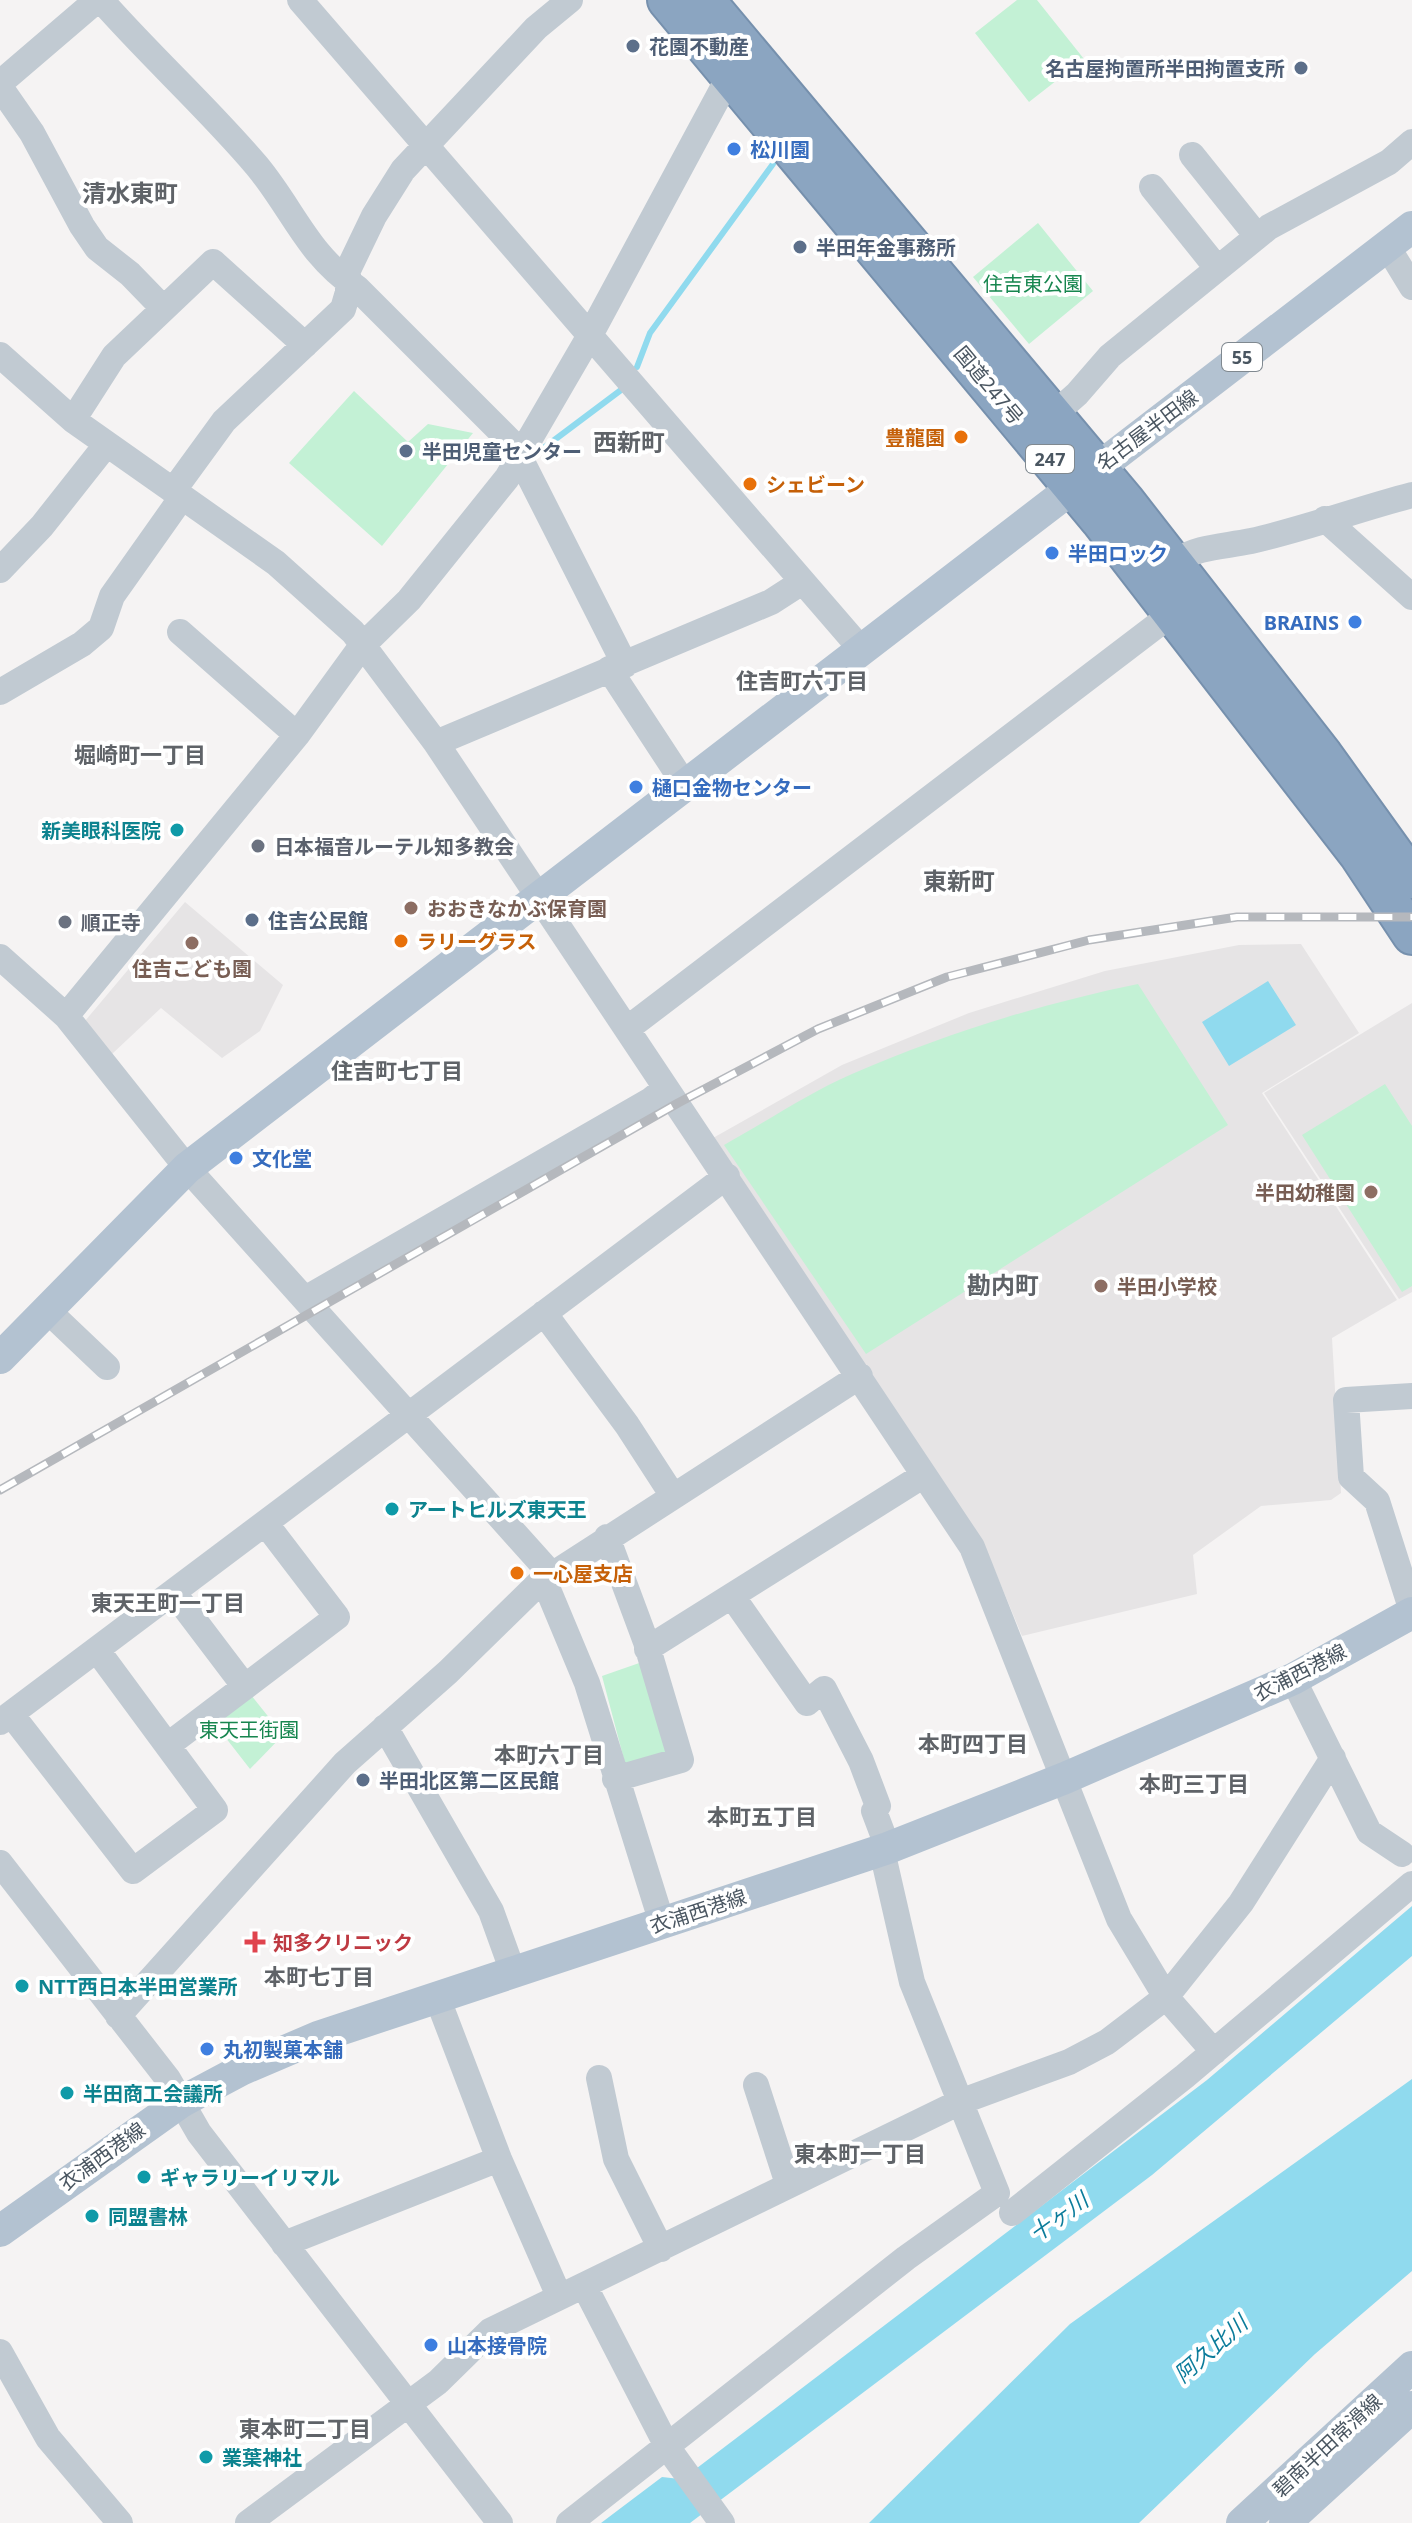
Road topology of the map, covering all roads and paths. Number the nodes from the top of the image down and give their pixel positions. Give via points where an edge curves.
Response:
1 (99, 0) edge
2 (300, 0) edge
3 (570, 0) edge
4 (667, 0) edge
5 (705, 0) edge
6 (730, 75) junction
7 (0, 85) edge
8 (1412, 142) edge
9 (426, 145) junction
10 (1192, 155) dead end
11 (1152, 187) dead end
12 (1257, 236) junction
13 (1400, 237) edge
14 (1217, 268) junction
15 (348, 282) junction
16 (1412, 287) edge
17 (162, 307) junction
18 (589, 337) junction
19 (305, 345) junction
20 (6, 373) edge
21 (1051, 417) junction
22 (73, 420) junction
23 (106, 445) junction
24 (520, 457) junction
25 (1084, 477) junction
26 (177, 494) junction
27 (1412, 495) edge
28 (1325, 519) junction
29 (1174, 562) junction
30 (0, 570) edge
31 (802, 582) junction
32 (1412, 597) edge
33 (1173, 613) junction
34 (180, 632) dead end
35 (361, 647) junction
36 (861, 649) junction
37 (617, 667) junction
38 (0, 692) edge
39 (297, 735) junction
40 (436, 743) junction
41 (685, 785) junction
42 (1412, 879) edge
43 (539, 898) junction
44 (1412, 935) edge
45 (0, 957) edge
46 (66, 1016) junction
47 (627, 1029) junction
48 (666, 1088) junction
49 (187, 1168) junction
50 (727, 1176) junction
51 (305, 1299) junction
52 (47, 1310) junction
53 (544, 1313) junction
54 (1, 1356) edge
55 (107, 1367) dead end
56 (860, 1376) junction
57 (1412, 1396) edge
58 (407, 1416) junction
59 (924, 1475) junction
60 (673, 1496) junction
61 (266, 1524) junction
62 (607, 1537) junction
63 (548, 1577) junction
64 (173, 1592) junction
65 (732, 1596) junction
66 (1412, 1612) edge
67 (647, 1649) junction
68 (97, 1650) junction
69 (1293, 1679) junction
70 (245, 1687) junction
71 (6, 1718) edge
72 (385, 1727) junction
73 (168, 1745) junction
74 (1333, 1758) junction
75 (1065, 1778) junction
76 (615, 1779) junction
77 (885, 1850) junction
78 (1402, 1854) dead end
79 (0, 1863) edge
80 (1412, 1884) edge
81 (662, 1923) junction
82 (513, 1972) junction
83 (437, 1997) junction
84 (1166, 1997) junction
85 (118, 2016) junction
86 (1214, 2052) junction
87 (599, 2078) dead end
88 (756, 2085) dead end
89 (181, 2102) junction
90 (960, 2102) junction
91 (499, 2159) junction
92 (788, 2184) junction
93 (1012, 2213) dead end
94 (0, 2231) edge
95 (284, 2244) junction
96 (661, 2249) junction
97 (585, 2287) junction
98 (559, 2296) junction
99 (0, 2352) edge
100 (1412, 2367) edge
101 (408, 2406) junction
102 (1412, 2407) edge
103 (674, 2458) junction
104 (721, 2522) edge
105 (120, 2523) edge
106 (248, 2523) edge
107 (500, 2523) edge
108 (569, 2523) edge
109 (1242, 2523) edge
110 (1285, 2523) edge

1 - 7 street
1 - 15 street via 231,136 313,249
2 - 9 street
3 - 9 street via 536,28
4 - 6 highway, 国道247号 / 247
5 - 21 highway, 国道247号 / 247
6 - 18 street
6 - 25 highway, 国道247号 / 247
7 - 17 street via 97,248
8 - 12 street via 1389,162
9 - 15 street via 374,216 348,270
9 - 18 street
10 - 12 street
11 - 14 street
12 - 14 street
13 - 16 street
13 - 25 main road, 名古屋半田線 / 55
14 - 21 street via 1110,356
15 - 19 street via 343,309
15 - 24 street via 434,362
17 - 19 street via 213,262
17 - 22 street via 114,356
18 - 24 street
18 - 31 street
19 - 26 street via 224,421
20 - 22 street
21 - 25 highway, 国道247号 / 247
22 - 23 street
23 - 26 street
23 - 30 street
24 - 35 street via 409,600
24 - 37 street
25 - 29 highway, 国道247号 / 247
25 - 33 highway, 国道247号 / 247
25 - 36 main road, 名古屋半田線
26 - 35 street via 276,563 353,632
26 - 38 street via 112,596 101,628
27 - 28 street
28 - 29 street via 1250,541 1216,544
28 - 32 street
29 - 42 highway, 国道247号 / 247
31 - 36 street
31 - 37 street via 771,602
33 - 44 highway, 国道247号 / 247 via 1359,855
33 - 47 street
34 - 39 street
35 - 39 street
35 - 40 street
36 - 41 main road, 名古屋半田線
37 - 40 street
37 - 41 street
39 - 46 street
40 - 43 street
41 - 43 main road, 名古屋半田線
43 - 47 street
43 - 49 main road, 名古屋半田線
45 - 46 street
46 - 49 street
47 - 48 street
48 - 50 street
48 - 51 street
49 - 51 street
49 - 52 main road, 名古屋半田線
50 - 53 street
50 - 56 street
51 - 58 street
52 - 54 main road, 名古屋半田線
52 - 55 street
53 - 58 street
53 - 60 street
56 - 59 street
56 - 60 street
57 - 66 street via 1346,1400 1351,1477 1377,1501
58 - 61 street
58 - 63 street
59 - 65 street
59 - 75 street via 972,1547
60 - 62 street
61 - 64 street
61 - 70 street via 337,1617
62 - 63 street
62 - 67 street
63 - 72 street
63 - 76 street
64 - 68 street
64 - 70 street
65 - 67 street
65 - 77 street via 807,1703 824,1689 861,1761 878,1806 874,1811
66 - 69 main road, 衣浦西港線
67 - 76 street via 681,1760
68 - 71 street
68 - 73 street
69 - 74 street
69 - 75 main road, 衣浦西港線
70 - 73 street
71 - 73 street via 133,1871 215,1810
72 - 82 street via 491,1911
72 - 85 street via 345,1763
74 - 78 street via 1369,1832
74 - 84 street via 1241,1903
75 - 77 main road, 衣浦西港線
75 - 84 street via 1119,1919
76 - 81 street
77 - 81 main road, 衣浦西港線
77 - 90 street via 912,1982
79 - 85 street
80 - 86 street
81 - 82 main road, 衣浦西港線
82 - 83 main road, 衣浦西港線
83 - 89 main road, 衣浦西港線 via 318,2037
83 - 91 street
84 - 86 street
84 - 90 street via 1107,2042 1069,2062
85 - 89 street
86 - 93 street
87 - 96 street via 616,2159
88 - 92 street
89 - 94 main road, 衣浦西港線
89 - 95 street
90 - 92 street
90 - 103 street via 997,2193 906,2258
91 - 95 street
91 - 98 street
92 - 96 street
95 - 101 street
96 - 97 street
97 - 98 street
97 - 103 street
98 - 101 street via 490,2331
99 - 105 street via 48,2438
100 - 109 main road, 碧南半田常滑線
101 - 106 street
101 - 107 street
102 - 110 main road, 碧南半田常滑線
103 - 104 street
103 - 108 street

